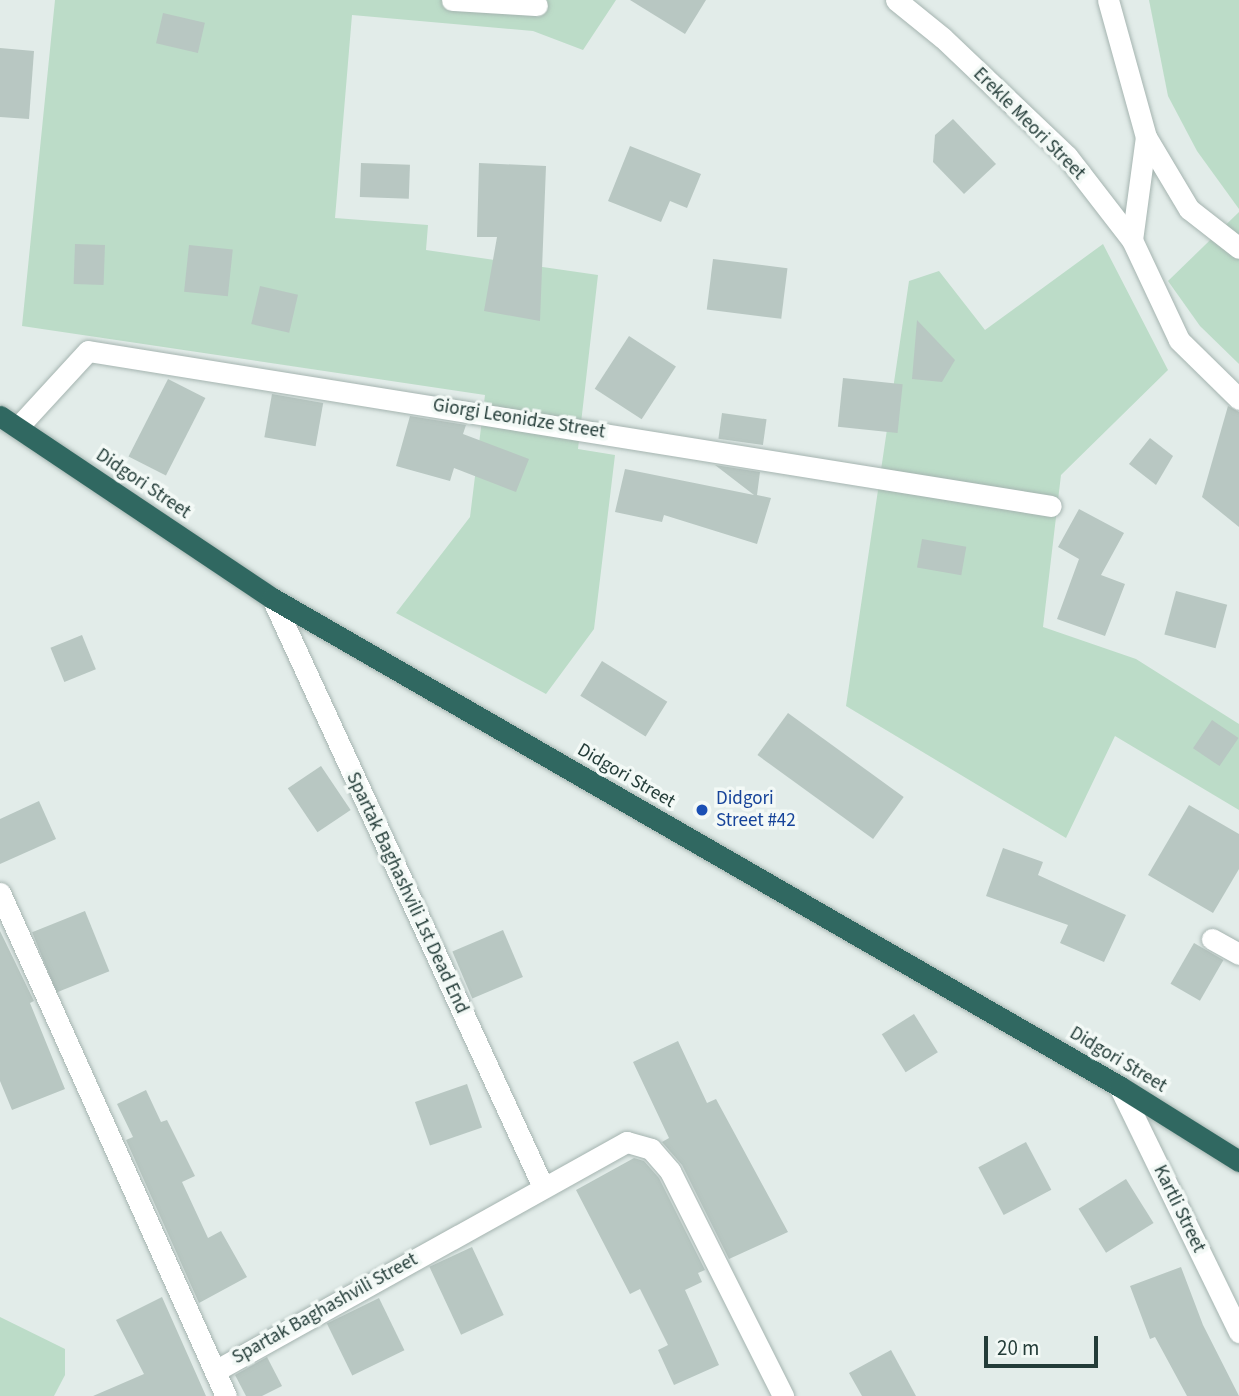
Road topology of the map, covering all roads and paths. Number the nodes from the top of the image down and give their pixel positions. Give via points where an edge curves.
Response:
1 (452, 0) edge
2 (897, 0) edge
3 (1108, 0) edge
4 (537, 5) dead end
5 (1146, 137) junction
6 (1132, 240) junction
7 (1239, 248) edge
8 (1239, 399) edge
9 (9, 422) edge
10 (1052, 506) dead end
11 (272, 598) junction
12 (0, 893) edge
13 (1212, 939) dead end
14 (1239, 954) edge
15 (1119, 1086) junction
16 (1239, 1161) edge
17 (544, 1187) junction
18 (1239, 1332) edge
19 (215, 1371) junction
20 (226, 1396) edge
21 (783, 1396) edge

1 - 4 street
2 - 6 street, Erekle Meori Street via 1067,156
3 - 5 street
5 - 6 street
5 - 7 street via 1189,209
6 - 8 street, Erekle Meori Street via 1179,340
9 - 10 street, Giorgi Leonidze Street via 88,351
9 - 11 highway, Didgori Street
11 - 15 highway, Didgori Street
11 - 17 street, Spartak Baghashvili 1st Dead End
12 - 19 street, Spartak Baghashvili Street
13 - 14 street
15 - 16 highway, Didgori Street
15 - 18 street, Kartli Street
17 - 19 street, Spartak Baghashvili Street
17 - 21 street, Spartak Baghashvili Street via 627,1142 651,1149 670,1171
19 - 20 street

